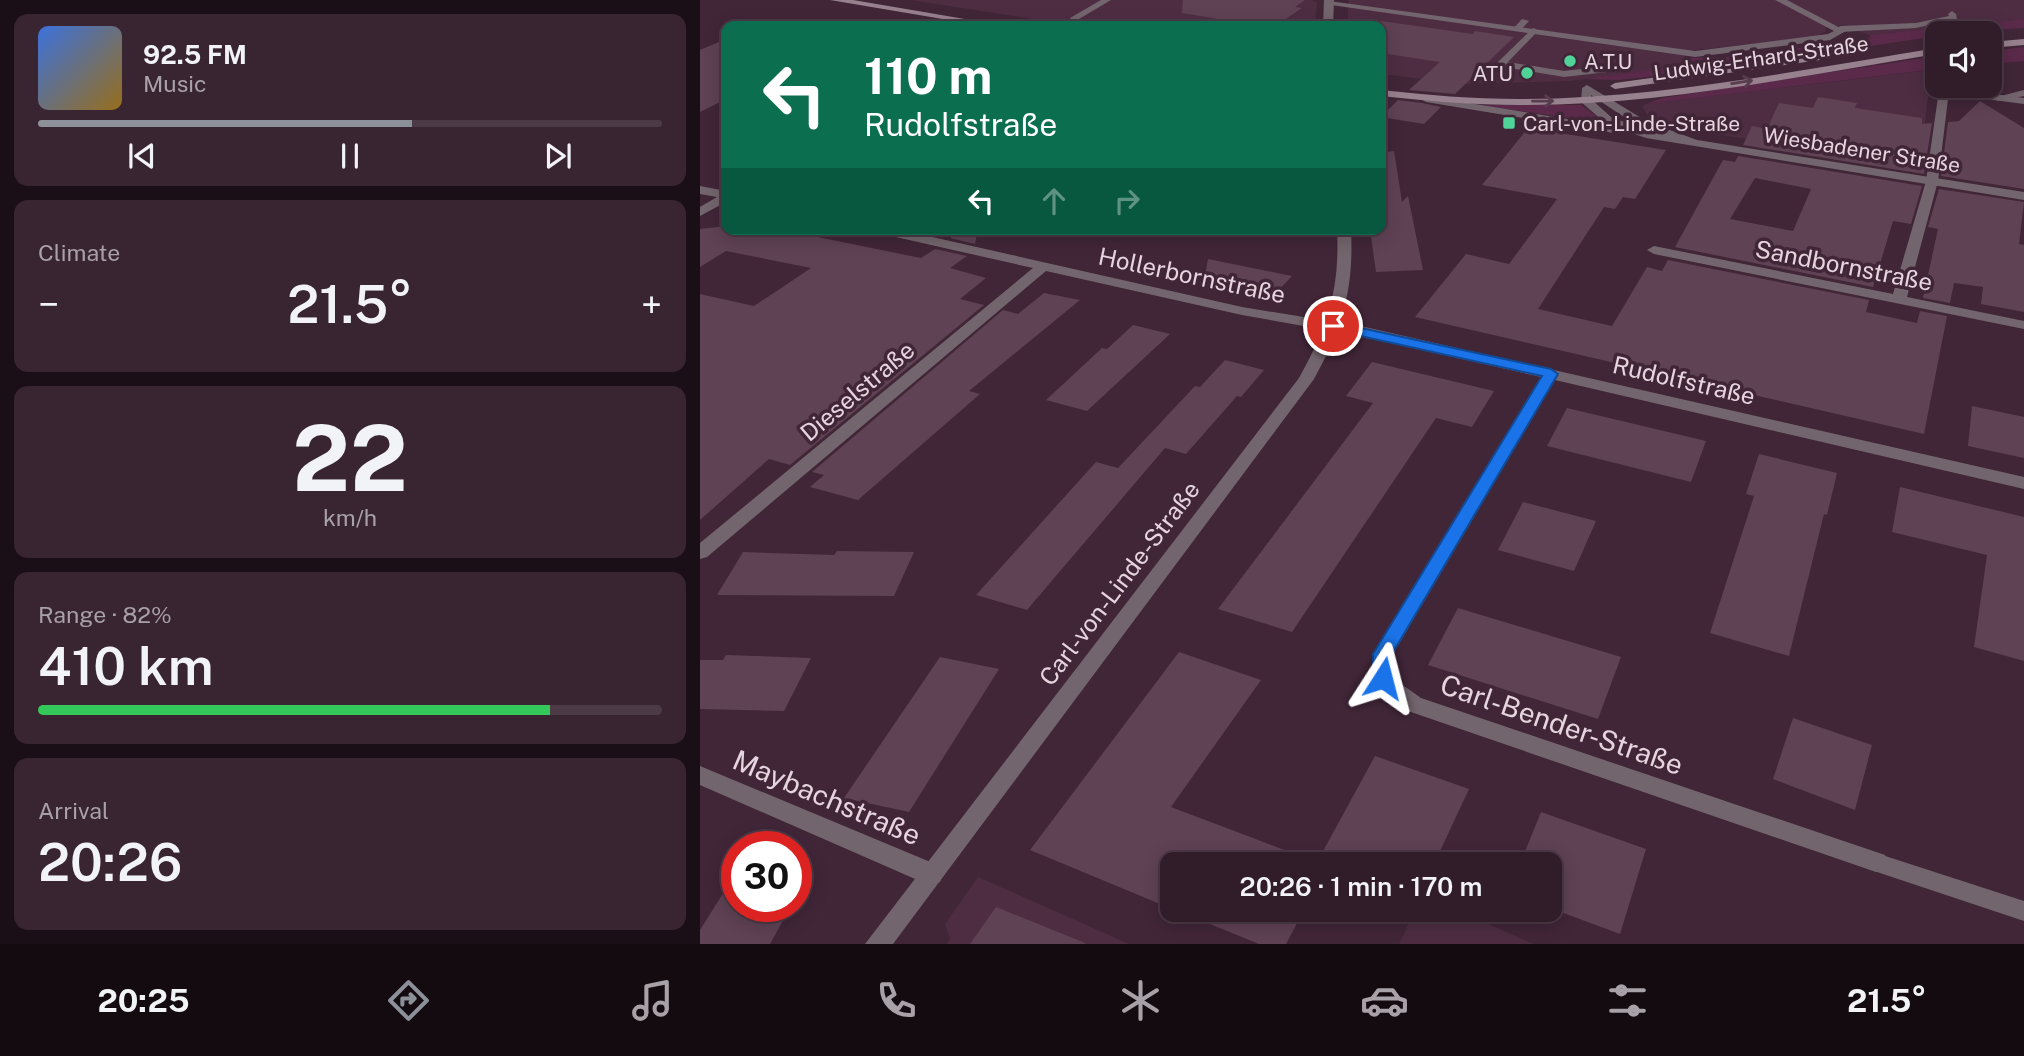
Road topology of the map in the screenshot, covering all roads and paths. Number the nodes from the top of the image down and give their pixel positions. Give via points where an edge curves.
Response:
1 (835, 0) edge
2 (1107, 0) edge
3 (1780, 0) edge
4 (1329, 2) edge
5 (1952, 14) dead end
6 (969, 21) edge
7 (1077, 21) dead end
8 (1328, 21) edge
9 (1840, 29) junction
10 (1533, 31) junction
11 (2024, 32) edge
12 (2002, 34) edge
13 (2024, 42) edge
14 (1925, 43) edge
15 (2002, 44) edge
16 (1925, 53) edge
17 (1840, 54) dead end
18 (1827, 56) dead end
19 (1607, 69) dead end
20 (1386, 83) edge
21 (2024, 93) edge
22 (1586, 94) junction
23 (1394, 95) joint
24 (1386, 96) edge
25 (2002, 97) edge
26 (1608, 98) junction
27 (1943, 98) edge
28 (1998, 98) edge
29 (1426, 99) junction
30 (2024, 102) edge
31 (1646, 135) junction
32 (1693, 142) junction
33 (1932, 181) junction
34 (700, 190) edge
35 (721, 195) edge
36 (2024, 196) edge
37 (721, 199) edge
38 (700, 212) edge
39 (905, 235) edge
40 (1344, 235) edge
41 (1654, 250) dead end
42 (1044, 266) junction
43 (1899, 299) junction
44 (2024, 325) edge
45 (1333, 326) junction
46 (1551, 374) junction
47 (2024, 483) edge
48 (704, 545) edge
49 (700, 775) edge
50 (1876, 862) joint
51 (931, 874) junction
52 (2024, 911) edge
53 (878, 944) edge

1 - 6 main road
2 - 7 lane via 1074,18
3 - 9 street
4 - 8 street
4 - 10 street via 1521,25
5 - 9 lane via 1950,19 1922,23
9 - 10 street via 1830,37 1695,54
10 - 19 lane via 1501,64 1564,74
11 - 12 main road
13 - 15 main road
14 - 17 main road, Ludwig-Erhard-Straße
26 -> 16 main road, Ludwig-Erhard-Straße via 1675,92
18 - 22 main road, Ludwig-Erhard-Straße
20 - 22 main road, Ludwig-Erhard-Straße
21 - 25 lane
22 - 26 main road, Ludwig-Erhard-Straße
29 -> 22 main road, Ludwig-Erhard-Straße via 1482,102
22 - 31 street, Wiesbadener Straße via 1606,119
23 - 24 street
23 - 29 main road, Ludwig-Erhard-Straße
26 - 32 street, Wiesbadener Straße via 1648,127
27 - 33 street
28 - 30 street
29 - 31 street
31 - 32 street, Wiesbadener Straße
32 - 33 street, Wiesbadener Straße
33 - 36 street, Wiesbadener Straße
33 - 43 street
34 - 35 street
37 - 38 street
39 - 42 street, Hollerbornstraße
40 - 45 street, Carl-von-Linde-Straße via 1345,285
41 - 43 street, Sandbornstraße
42 - 45 street, Hollerbornstraße via 1242,311
42 - 48 street, Dieselstraße
43 - 44 street, Sandbornstraße
45 - 46 street, Rudolfstraße
45 - 51 street, Carl-von-Linde-Straße via 1285,408
46 - 47 street, Rudolfstraße
46 - 50 street, Carl-Bender-Straße via 1382,654 1383,678 1393,693 1413,704
49 - 51 street, Maybachstraße
50 - 52 lane, Carl-Bender-Straße
51 - 53 street, Carl-von-Linde-Straße

